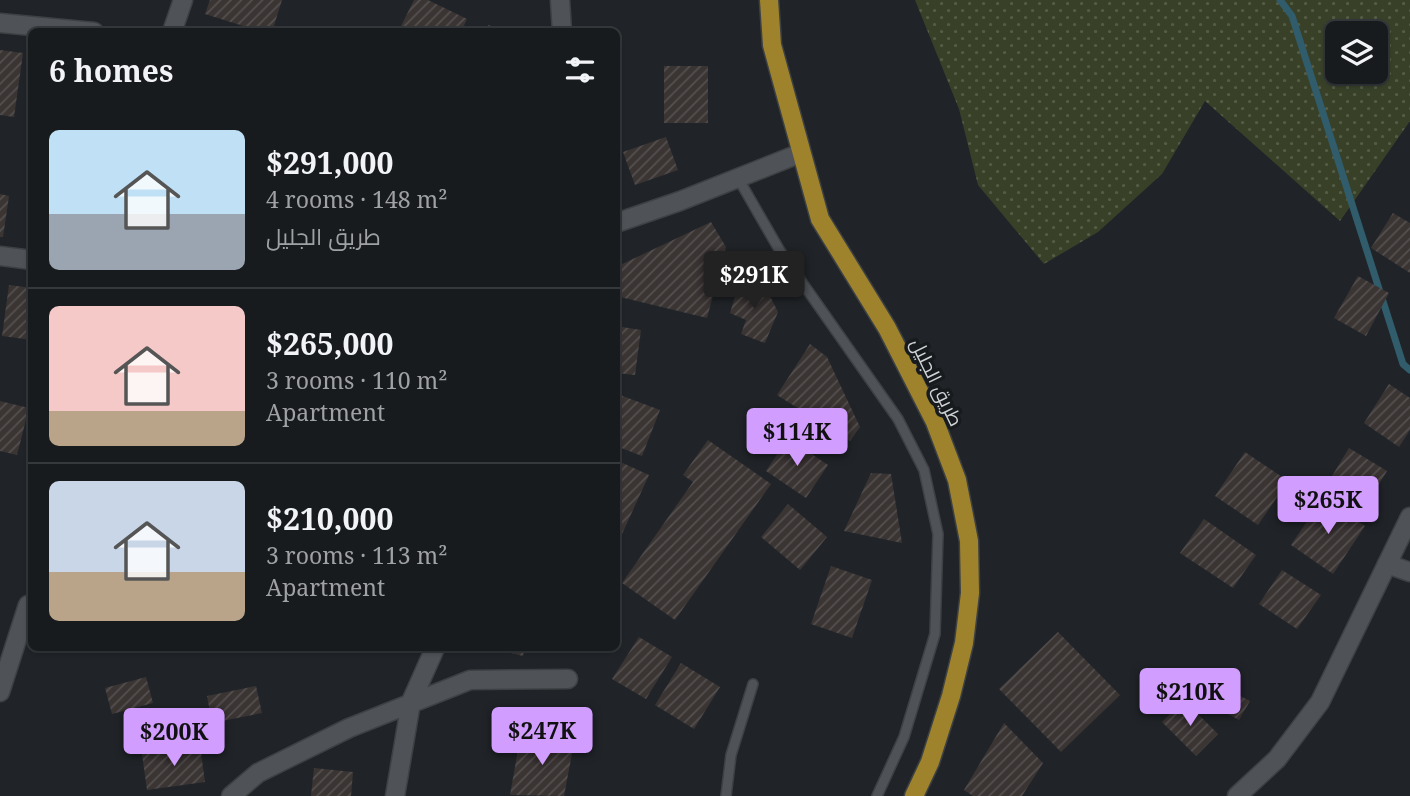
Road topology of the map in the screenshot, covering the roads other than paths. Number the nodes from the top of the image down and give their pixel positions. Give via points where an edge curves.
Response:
1 (183, 0) edge
2 (560, 0) edge
3 (769, 0) edge
4 (0, 23) edge
5 (52, 28) edge
6 (173, 28) edge
7 (562, 28) edge
8 (801, 153) junction
9 (738, 178) junction
10 (620, 222) edge
11 (0, 256) edge
12 (28, 260) edge
13 (1410, 517) edge
14 (1387, 564) junction
15 (1410, 572) edge
16 (28, 605) dead end
17 (434, 651) edge
18 (568, 679) dead end
19 (753, 684) dead end
20 (0, 692) edge
21 (411, 702) junction
22 (231, 796) edge
23 (395, 796) edge
24 (726, 796) edge
25 (877, 796) edge
26 (914, 796) edge
27 (1237, 796) edge

1 - 6 street
2 - 7 street
3 - 8 main road, طريق الجليل via 772,44
4 - 5 street
8 - 9 street
8 - 26 main road, طريق الجليل via 820,219 887,328 935,422 957,480 969,541 970,593 964,643 930,762
9 - 10 street
9 - 25 lane via 780,251 898,419 924,470 938,534 935,635 904,737
11 - 12 street
13 - 14 street
14 - 15 street
14 - 27 street via 1320,702 1277,759
16 - 20 street
17 - 21 street
18 - 21 street via 470,680
19 - 24 lane via 731,755
21 - 22 street via 258,773
21 - 23 street

